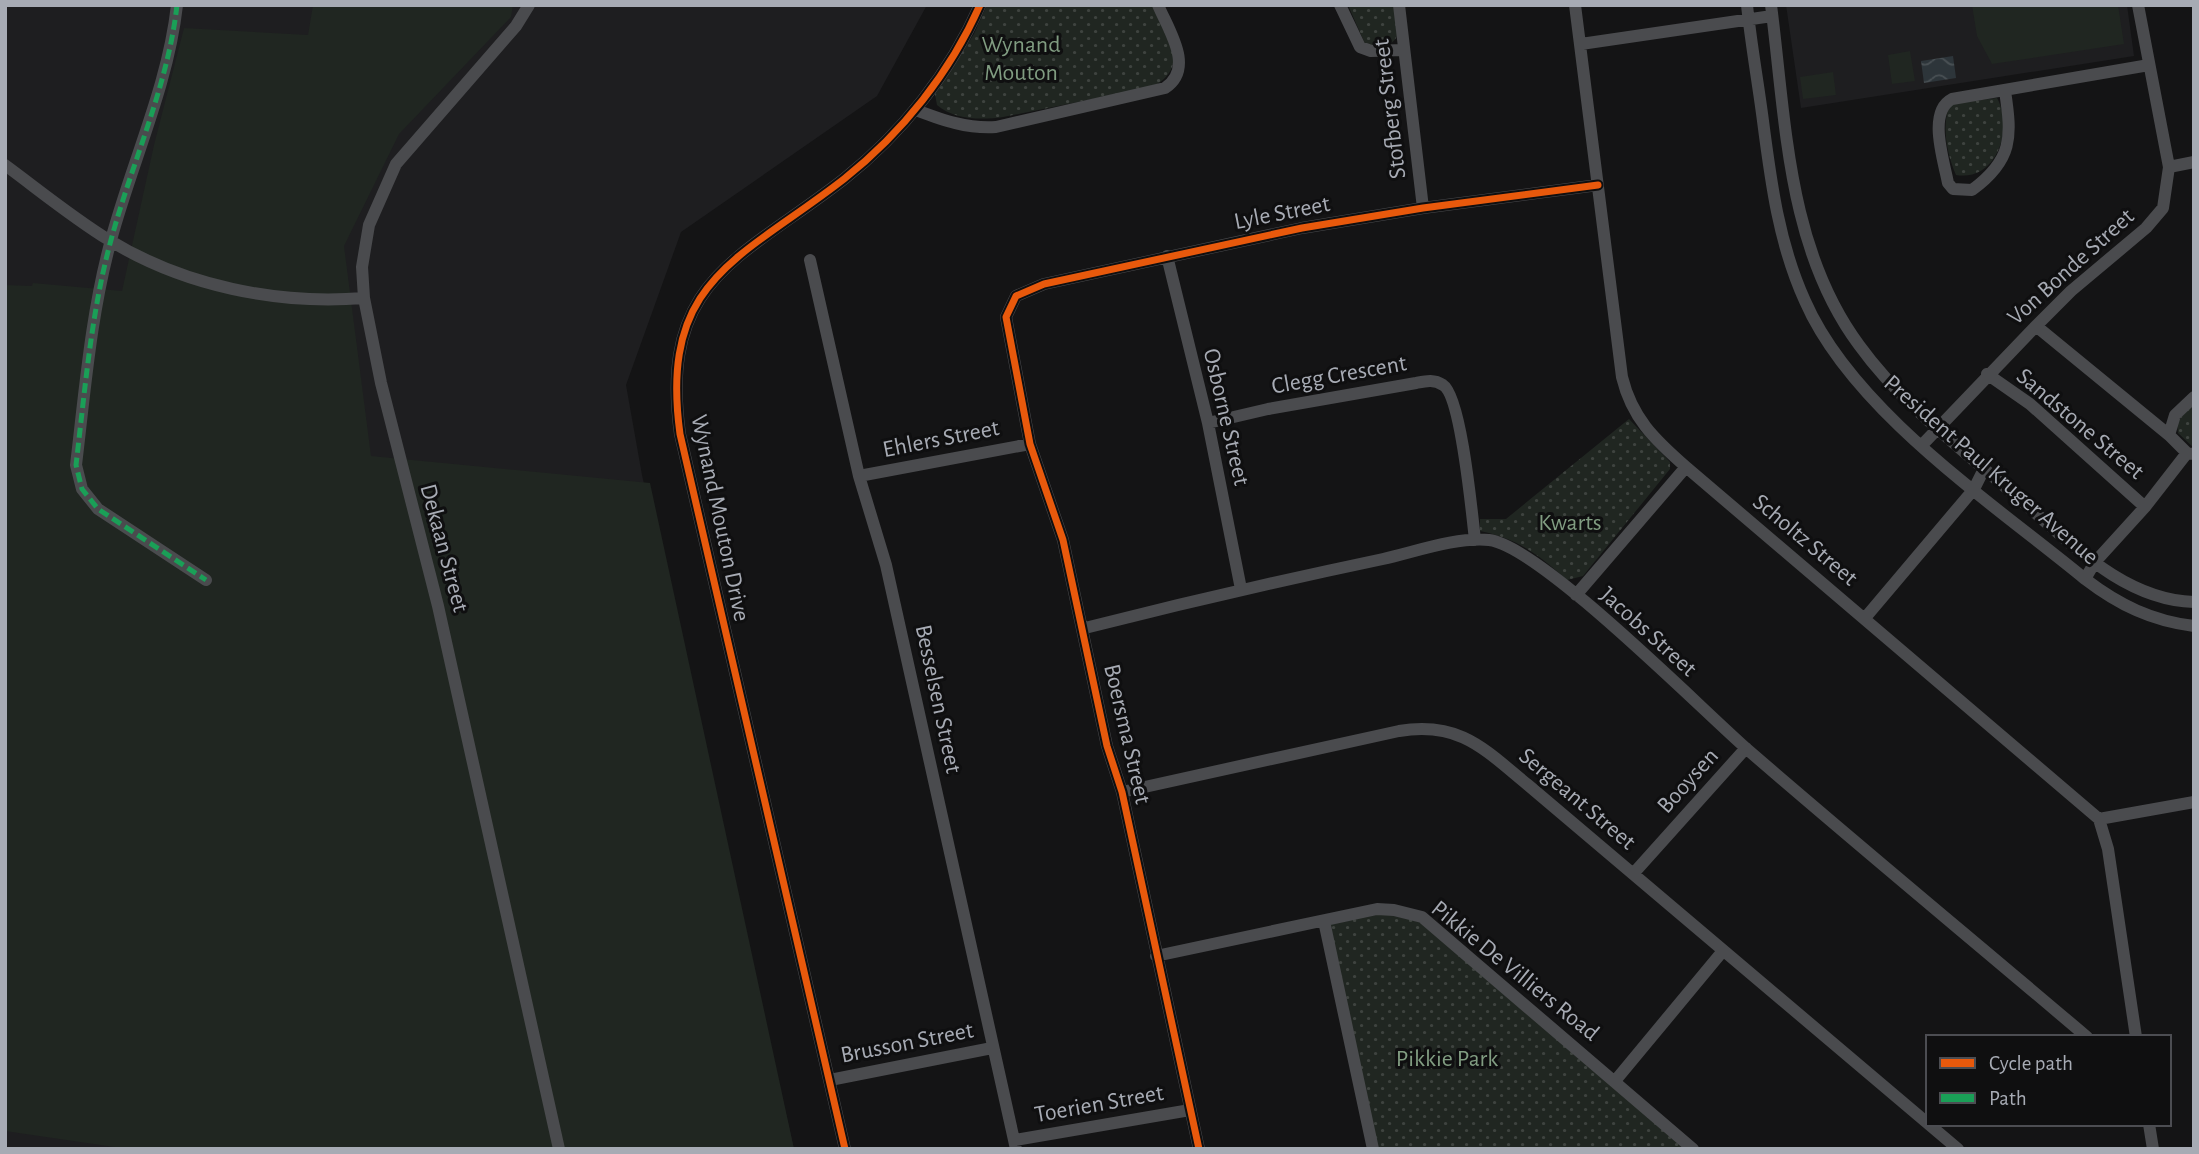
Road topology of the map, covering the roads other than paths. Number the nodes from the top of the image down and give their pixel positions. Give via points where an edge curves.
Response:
1 (177, 5) edge
2 (529, 5) edge
3 (980, 5) edge
4 (1158, 5) edge
5 (1340, 5) edge
6 (1399, 5) edge
7 (1575, 5) edge
8 (1747, 5) edge
9 (2138, 5) edge
10 (1772, 11) edge
11 (1749, 19) junction
12 (1581, 44) junction
13 (1404, 50) junction
14 (2149, 65) junction
15 (2005, 91) junction
16 (916, 110) junction
17 (2194, 162) edge
18 (5, 165) edge
19 (2169, 167) junction
20 (1598, 186) junction
21 (1423, 208) junction
22 (110, 241) junction
23 (1167, 256) junction
24 (810, 260) dead end
25 (1819, 274) junction
26 (1798, 283) junction
27 (365, 298) junction
28 (2036, 326) junction
29 (1008, 331) joint
30 (1987, 374) junction
31 (2194, 397) edge
32 (1208, 423) junction
33 (1936, 427) junction
34 (2169, 435) junction
35 (1030, 444) junction
36 (1922, 445) junction
37 (2190, 453) edge
38 (1686, 467) junction
39 (1984, 469) junction
40 (859, 476) junction
41 (1974, 489) junction
42 (2145, 507) junction
43 (1475, 541) junction
44 (2095, 562) junction
45 (2085, 579) junction
46 (206, 580) dead end
47 (1241, 589) junction
48 (1576, 595) junction
49 (2194, 602) edge
50 (1865, 618) junction
51 (2194, 626) edge
52 (1084, 628) junction
53 (1746, 748) junction
54 (1122, 792) junction
55 (2194, 802) edge
56 (2099, 818) junction
57 (1633, 874) junction
58 (1324, 921) junction
59 (1722, 952) junction
60 (1156, 956) junction
61 (2085, 1035) edge
62 (2137, 1035) edge
63 (992, 1048) junction
64 (830, 1080) junction
65 (1615, 1080) junction
66 (1191, 1110) junction
67 (1926, 1122) edge
68 (1930, 1126) edge
69 (2149, 1126) edge
70 (1016, 1144) edge
71 (559, 1149) edge
72 (845, 1149) edge
73 (1199, 1149) edge
74 (1373, 1149) edge
75 (1693, 1149) edge
76 (1958, 1149) edge
77 (2153, 1149) edge

1 - 22 street via 173,41
2 - 27 street, Dekaan Street via 516,26 396,164 382,190 364,246
3 - 16 street, Wynand Mouton Drive
4 - 16 street via 1179,53 1177,76 1165,88 996,127 961,125
5 - 13 street via 1360,47
6 - 13 street, Stofberg Street
7 - 12 street, Scholtz Street
8 - 11 street, President Paul Kruger Avenue
9 - 14 street, Von Bonde Street
10 - 11 street
10 - 25 street, President Paul Kruger Avenue via 1794,185
11 - 12 street
11 - 26 street, President Paul Kruger Avenue via 1771,187
12 - 20 street, Scholtz Street
13 - 21 street, Stofberg Street
14 - 15 street
14 - 19 street, Von Bonde Street
15 - 15 street via 1952,99 1941,107 1939,123 1948,183 1953,189 1972,190 2005,154 2010,128
16 - 64 street, Wynand Mouton Drive via 844,179 746,247 726,267 687,324 675,377 680,434
17 - 19 street
18 - 22 street
19 - 28 street, Von Bonde Street via 2167,197 2158,215
20 - 21 street, Lyle Street
20 - 38 street, Scholtz Street via 1628,400 1641,424
21 - 23 street, Lyle Street
22 - 27 street via 180,274 243,291 292,299
22 - 46 street via 94,314 78,477 98,509
23 - 29 street, Lyle Street via 1026,290 1009,306
23 - 32 street, Osborne Street
24 - 40 street, Besselsen Street
25 - 26 street
25 - 33 street, President Paul Kruger Avenue via 1860,347
26 - 36 street, President Paul Kruger Avenue via 1830,346 1879,404
27 - 71 street, Dekaan Street
28 - 30 street, Von Bonde Street
28 - 34 street
29 - 35 street, Boersma Street
30 - 33 street, Von Bonde Street
30 - 42 street, Sandstone Street via 2030,404
31 - 34 street via 2175,415
32 - 43 street, Clegg Crescent via 1416,383 1433,381 1445,386 1452,397 1463,449
32 - 47 street, Osborne Street
33 - 36 street, Von Bonde Street
33 - 39 street, President Paul Kruger Avenue
34 - 37 street
35 - 40 street, Ehlers Street
35 - 52 street, Boersma Street via 1063,540
36 - 41 street, President Paul Kruger Avenue
37 - 42 street
38 - 48 street
38 - 50 street, Scholtz Street
39 - 41 street
39 - 44 street, President Paul Kruger Avenue
40 - 63 street, Besselsen Street via 886,565
41 - 45 street, President Paul Kruger Avenue
41 - 50 street
42 - 44 street
43 - 47 street, Jacobs Street
43 - 48 street, Jacobs Street via 1500,542 1518,550
44 - 45 street
44 - 49 street, President Paul Kruger Avenue via 2126,584 2160,599
45 - 51 street, President Paul Kruger Avenue via 2153,619
47 - 52 street, Jacobs Street
48 - 53 street, Jacobs Street
50 - 56 street, Scholtz Street
52 - 54 street, Boersma Street via 1107,746
53 - 57 street, Booysen
53 - 61 street, Jacobs Street
54 - 57 street, Sergeant Street via 1384,733 1446,730 1475,742
54 - 60 street, Boersma Street
55 - 56 street
56 - 62 street via 2108,849
57 - 59 street, Sergeant Street
58 - 60 street, Pikkie De Villiers Road
58 - 65 street, Pikkie De Villiers Road via 1377,909 1422,917
58 - 74 street
59 - 65 street
59 - 67 street, Sergeant Street
60 - 66 street, Boersma Street
63 - 64 street, Brusson Street
63 - 70 street, Besselsen Street
64 - 72 street, Wynand Mouton Drive
65 - 75 street, Pikkie De Villiers Road
66 - 70 street, Toerien Street
66 - 73 street, Boersma Street
68 - 76 street, Sergeant Street
69 - 77 street

